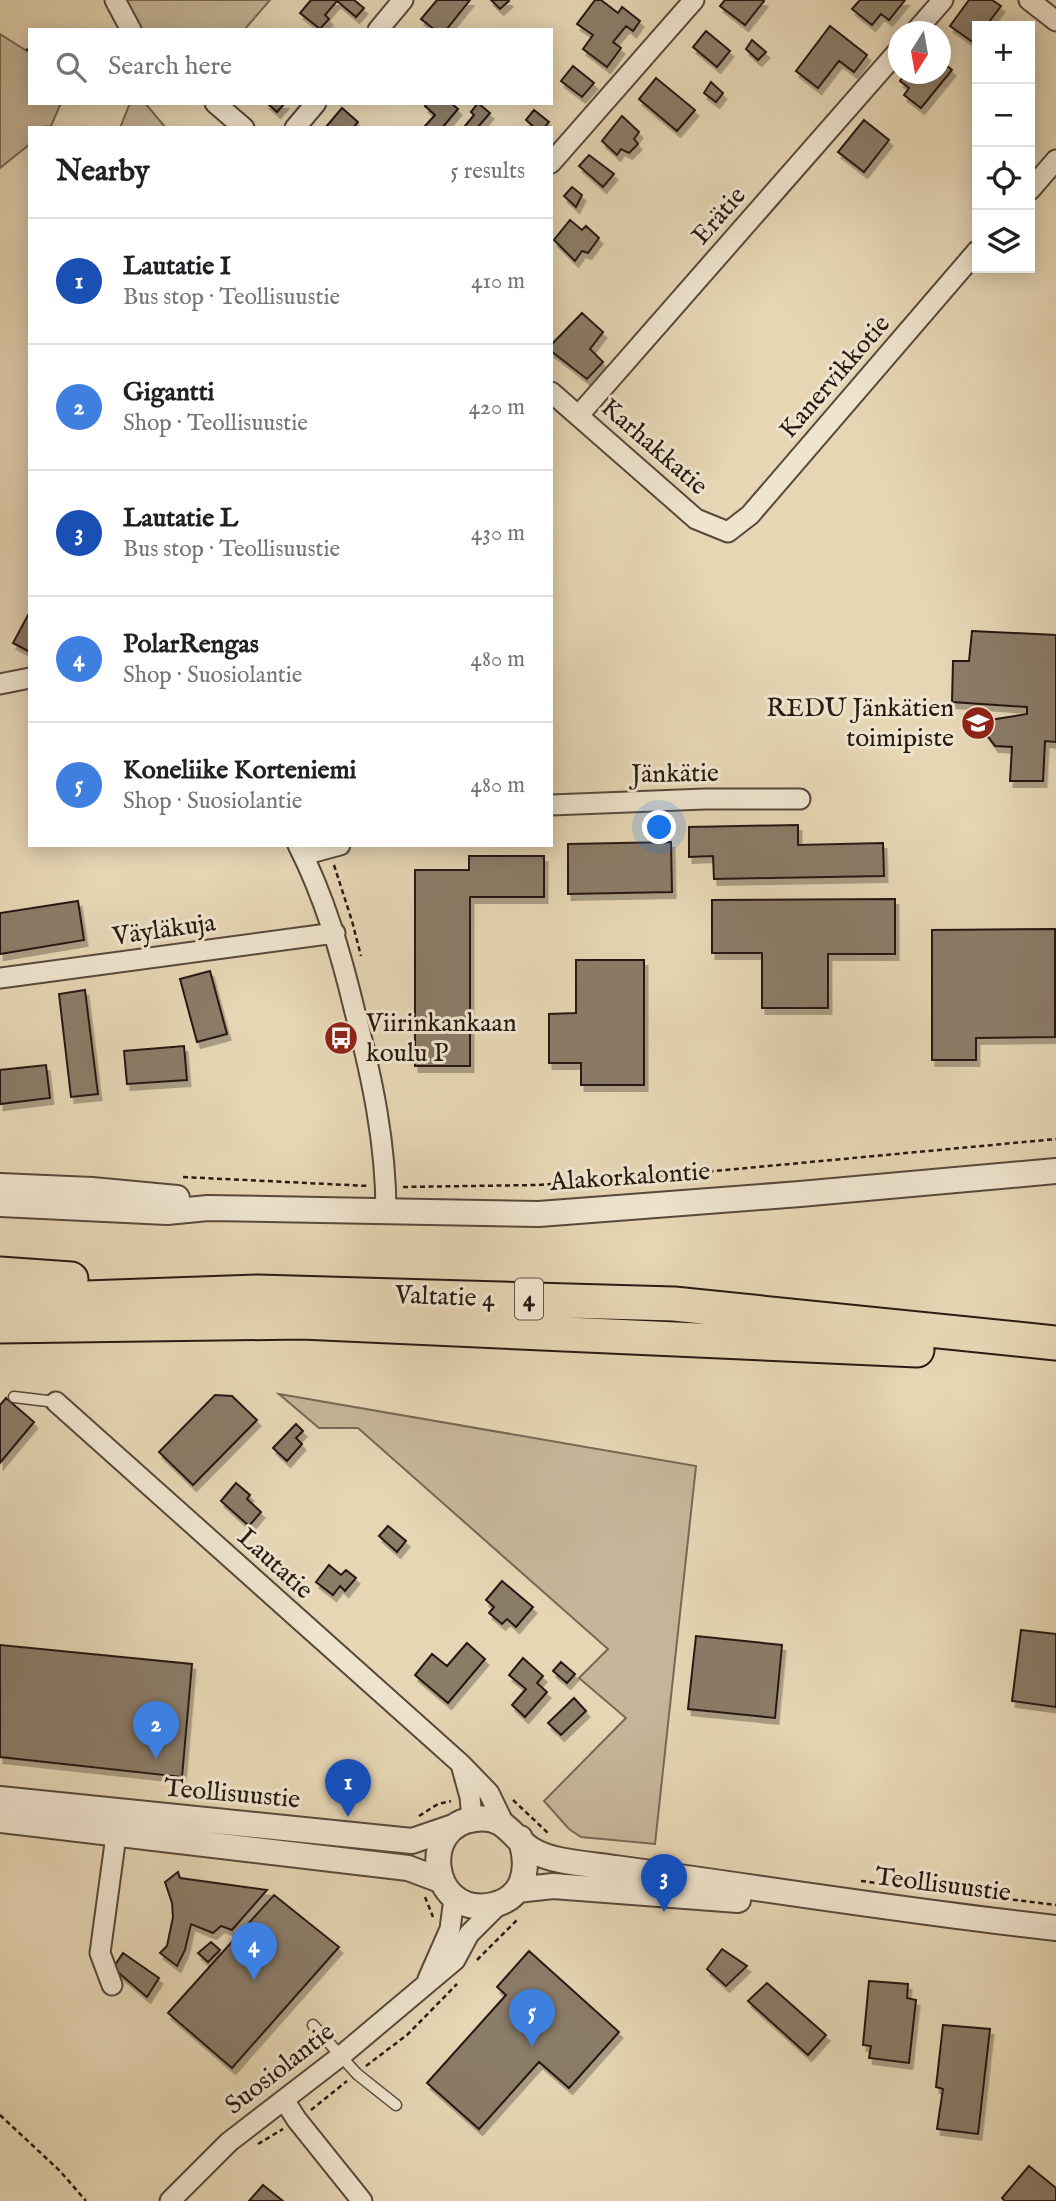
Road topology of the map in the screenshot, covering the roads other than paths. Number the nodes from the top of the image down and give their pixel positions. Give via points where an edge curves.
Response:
1 (116, 0) edge
2 (403, 0) edge
3 (694, 0) edge
4 (943, 0) edge
5 (1029, 0) edge
6 (925, 21) edge
7 (1056, 21) edge
8 (130, 28) edge
9 (380, 28) edge
10 (888, 62) edge
11 (217, 105) edge
12 (314, 105) edge
13 (242, 126) edge
14 (297, 126) edge
15 (1056, 160) edge
16 (553, 161) edge
17 (1035, 184) edge
18 (972, 257) edge
19 (553, 394) edge
20 (579, 415) junction
21 (728, 532) joint
22 (28, 678) edge
23 (0, 684) edge
24 (800, 799) dead end
25 (553, 805) edge
26 (324, 847) edge
27 (300, 850) edge
28 (335, 933) junction
29 (0, 978) edge
30 (1056, 1171) edge
31 (0, 1186) edge
32 (0, 1204) edge
33 (208, 1208) junction
34 (386, 1212) junction
35 (0, 1274) edge
36 (258, 1292) junction
37 (0, 1300) edge
38 (0, 1328) edge
39 (1056, 1343) edge
40 (1056, 1357) edge
41 (14, 1396) dead end
42 (56, 1402) joint
43 (461, 1764) junction
44 (0, 1799) edge
45 (0, 1820) edge
46 (117, 1822) junction
47 (464, 1822) junction
48 (512, 1831) junction
49 (447, 1889) junction
50 (508, 1897) junction
51 (822, 1899) junction
52 (1056, 1928) edge
53 (426, 1984) junction
54 (112, 1985) dead end
55 (313, 2025) dead end
56 (342, 2056) junction
57 (284, 2100) junction
58 (396, 2105) dead end
59 (170, 2201) edge
60 (362, 2201) edge

1 - 8 street
2 - 9 street
3 - 16 street
4 - 6 street
5 - 7 street
10 - 20 street, Erätie
11 - 13 street
12 - 14 street
15 - 17 street
18 - 21 street, Kanervikkotie via 750,515
19 - 20 street, Karhakkatie
20 - 21 street, Karhakkatie via 696,519
22 - 23 street
24 - 25 street, Jänkätie
26 - 27 street
27 - 28 street
28 - 29 street, Väyläkuja
28 - 34 street via 376,1094 394,1187
30 - 34 street, Alakorkalontie via 565,1212
31 - 33 street, Alakorkalontie via 172,1196
32 - 33 street, Alakorkalontie via 167,1212
33 - 34 street, Alakorkalontie
35 - 36 highway
36 - 37 highway, Valtatie 4 / 4
36 - 39 highway, Valtatie 4 / 4 via 674,1304
38 - 40 highway, Valtatie 4 / 4 via 302,1322
41 - 42 lane
42 - 43 street, Lautatie
43 - 47 street via 470,1797
43 - 48 street, Lautatie via 489,1793
44 - 46 street, Teollisuustie
45 - 46 street, Teollisuustie
46 - 47 street, Teollisuustie via 412,1841
46 - 49 street, Teollisuustie via 408,1868
46 - 54 street via 100,1953
47 - 48 street via 489,1818
47 - 49 street via 443,1841 437,1860
48 - 50 street via 526,1865 525,1874
48 - 51 street, Teollisuustie via 533,1851 568,1861
49 - 50 street via 476,1907
49 - 53 street, Suosiolantie via 450,1929
50 - 51 street, Teollisuustie via 553,1886 748,1901
50 - 53 street, Suosiolantie via 469,1934 455,1960
51 - 52 street, Teollisuustie
53 - 56 street, Suosiolantie
55 - 56 lane
56 - 57 street, Suosiolantie
56 - 58 lane via 356,2074
57 - 59 street, Suosiolantie via 229,2142
57 - 60 street

